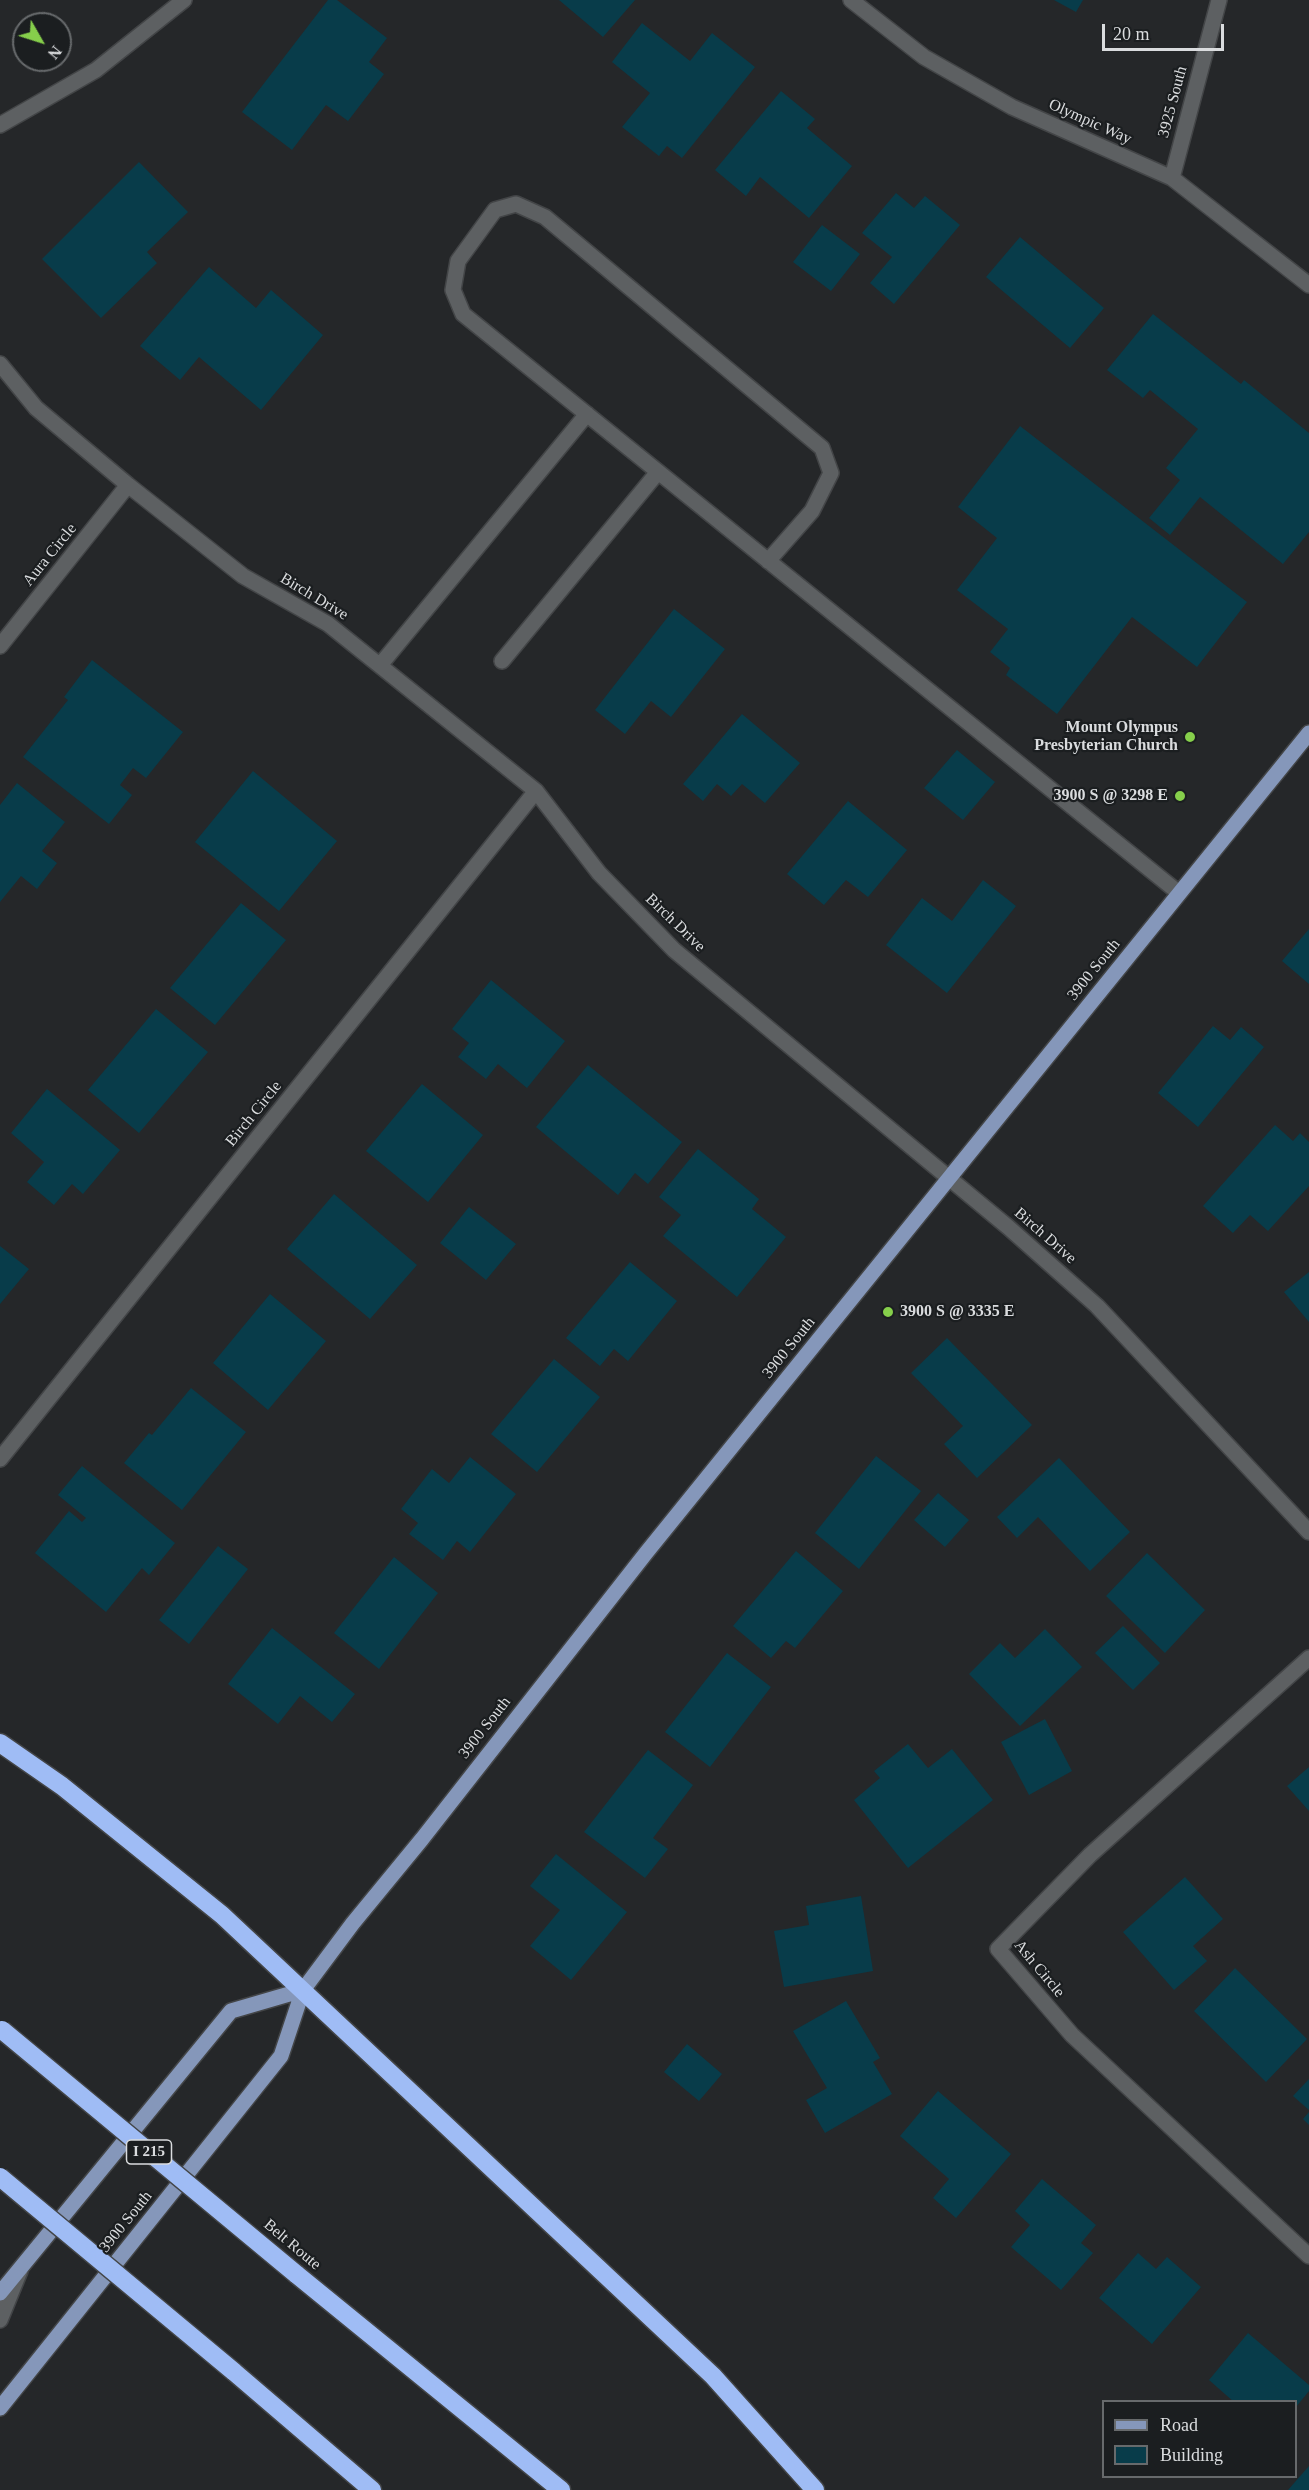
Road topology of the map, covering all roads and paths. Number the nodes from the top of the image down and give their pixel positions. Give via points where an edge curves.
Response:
1 (184, 0) edge
2 (851, 0) edge
3 (1219, 0) edge
4 (0, 125) edge
5 (1172, 178) junction
6 (1309, 285) edge
7 (0, 364) edge
8 (587, 414) junction
9 (658, 472) junction
10 (128, 485) junction
11 (768, 561) junction
12 (0, 646) edge
13 (502, 661) dead end
14 (381, 664) junction
15 (1309, 733) edge
16 (536, 791) junction
17 (1179, 893) junction
18 (949, 1179) junction
19 (0, 1459) edge
20 (1309, 1532) edge
21 (1309, 1658) edge
22 (0, 1743) edge
23 (303, 1990) junction
24 (1, 2029) edge
25 (0, 2177) edge
26 (1309, 2256) edge
27 (23, 2265) junction
28 (0, 2293) edge
29 (0, 2320) edge
30 (0, 2408) edge
31 (372, 2490) edge
32 (561, 2490) edge
33 (815, 2490) edge

1 - 4 street via 96,70
2 - 5 street, Olympic Way via 924,57 1012,107
3 - 5 street, 3925 South
5 - 6 street, Olympic Way
7 - 10 street, Birch Drive via 36,408
8 - 9 street
8 - 11 street via 463,314 453,291 458,261 495,210 516,204 545,217 822,448 831,473 812,511
8 - 14 street
9 - 11 street
9 - 13 street
10 - 12 street, Aura Circle
10 - 14 street, Birch Drive via 243,576 328,624
11 - 17 street
14 - 16 street, Birch Drive
15 - 17 main road, 3900 South
16 - 18 street, Birch Drive via 599,873 674,950
16 - 19 street, Birch Circle
17 - 18 main road, 3900 South
18 - 20 street, Birch Drive via 1098,1306
18 - 23 main road, 3900 South via 570,1648
21 - 26 street, Ash Circle via 1090,1855 998,1949 1072,2035
22 - 23 highway via 62,1786 200,1894
23 - 27 main road via 231,2011
23 - 30 main road, 3900 South via 281,2056
23 - 33 highway via 713,2376
24 - 32 highway, Belt Route / I 215, bridge
25 - 31 highway, bridge
27 - 28 main road
27 - 29 street

